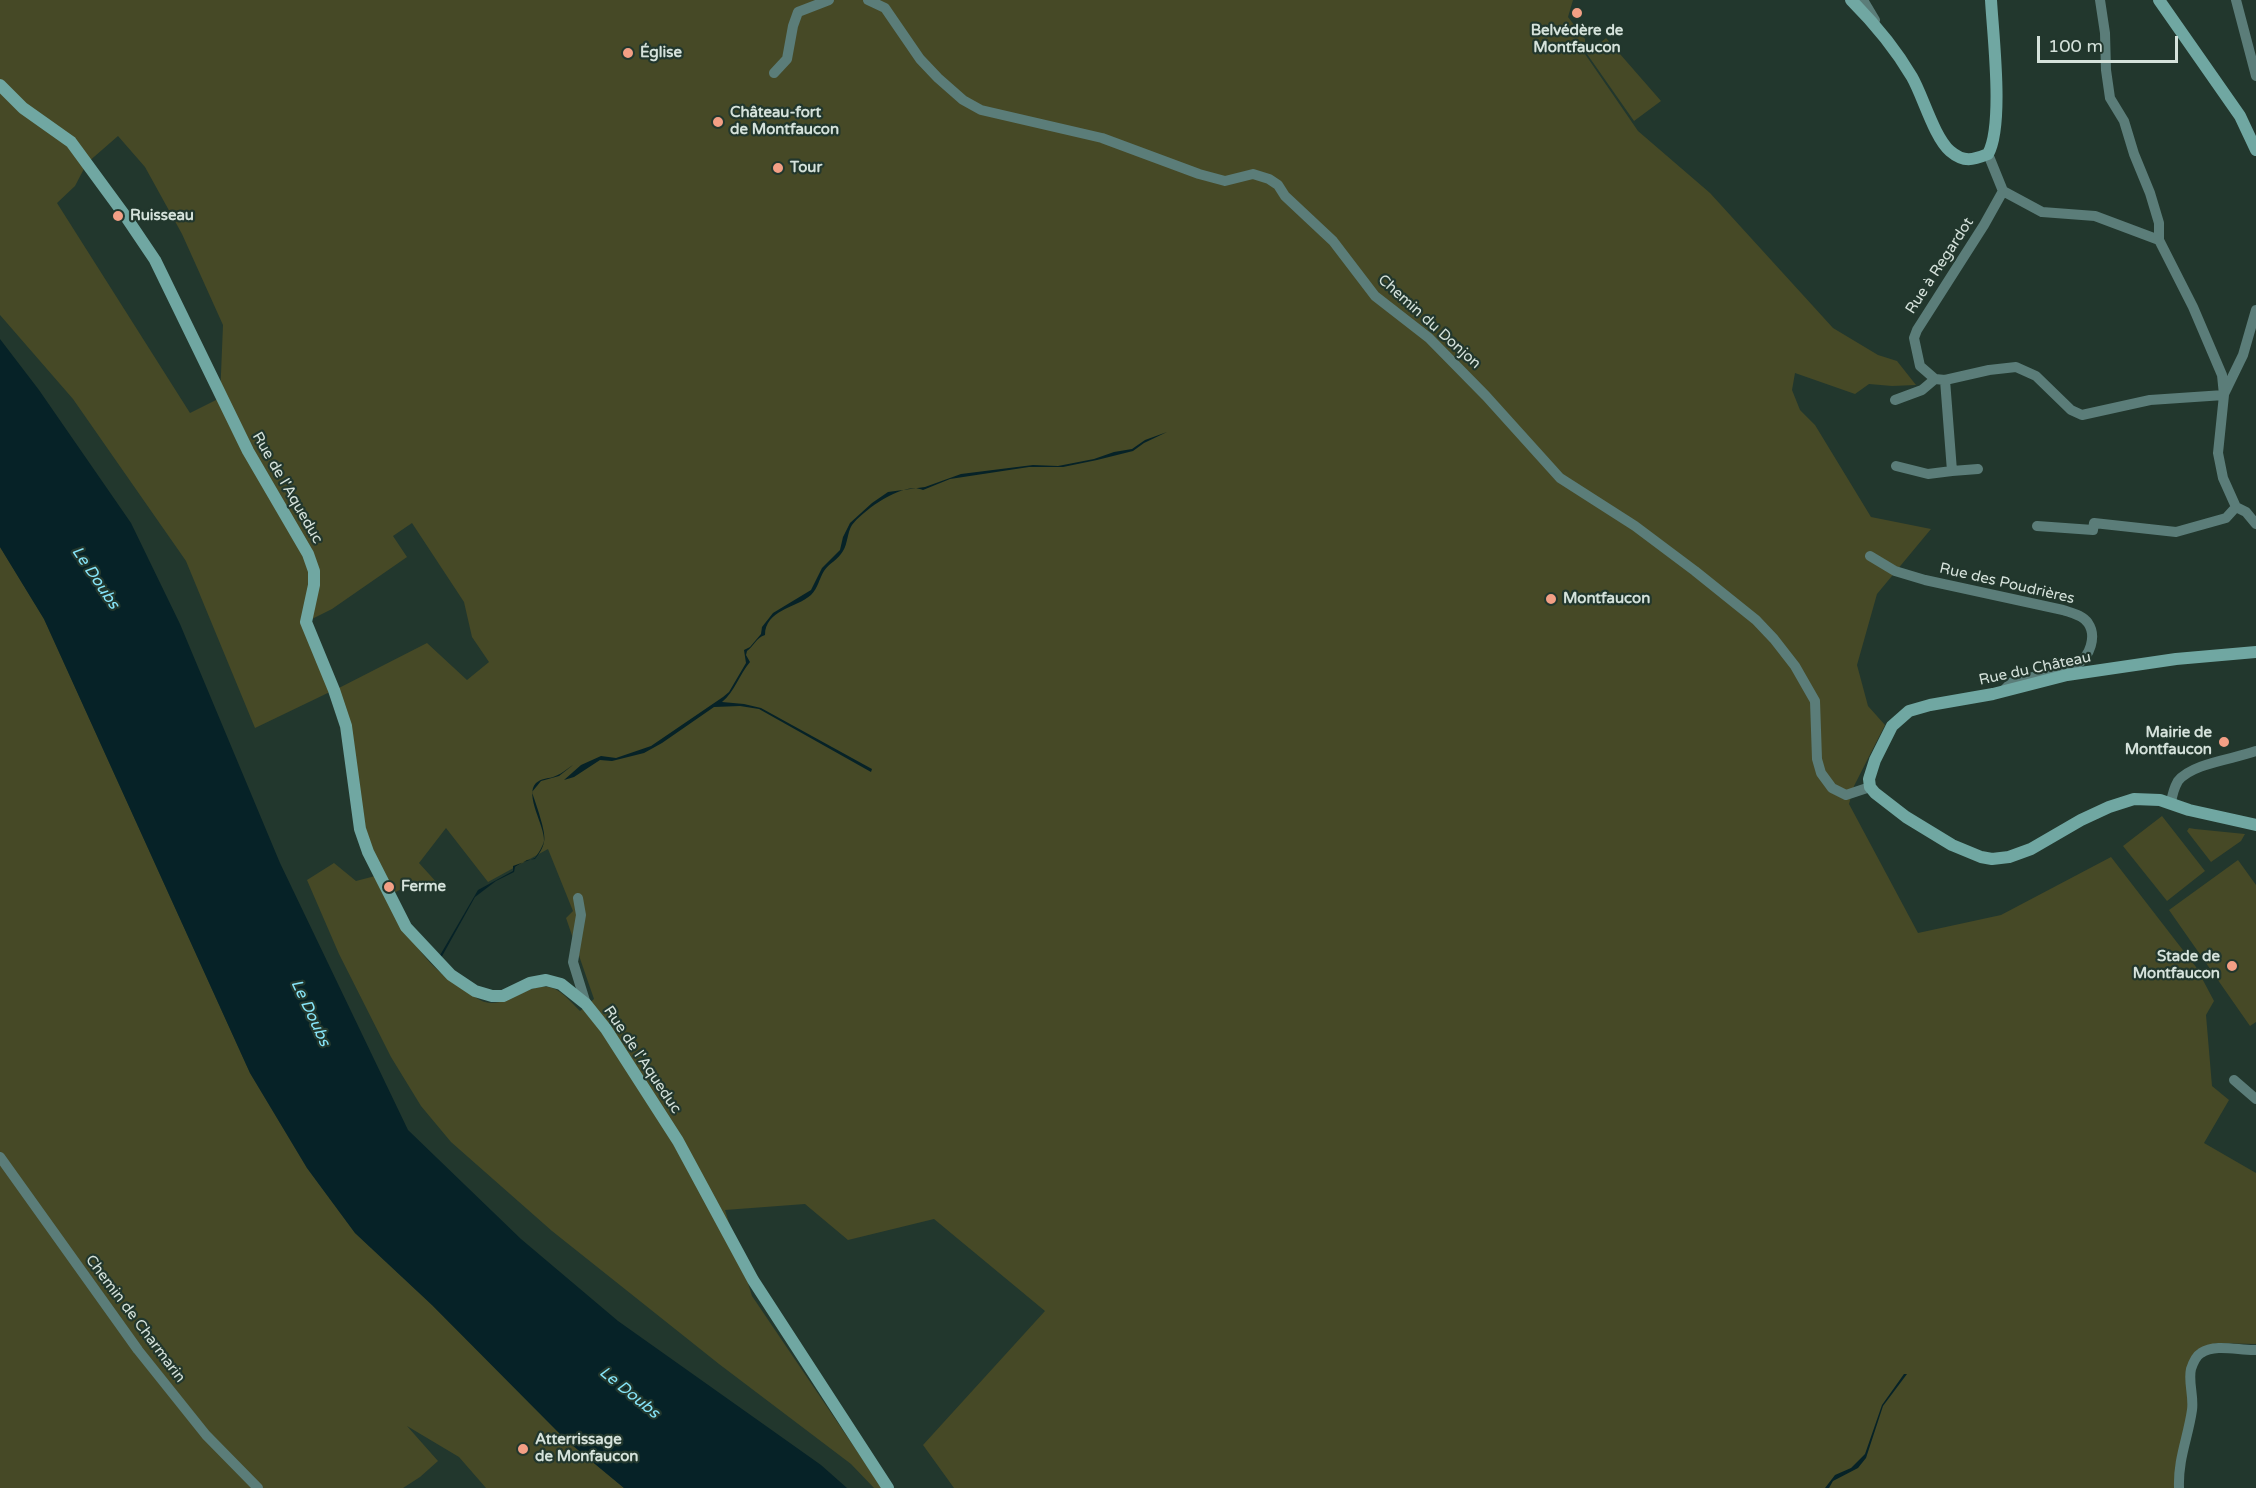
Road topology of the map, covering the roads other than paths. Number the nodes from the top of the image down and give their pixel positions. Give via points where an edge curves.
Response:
1 (829, 0) edge
2 (868, 0) edge
3 (1851, 0) edge
4 (1863, 0) edge
5 (1991, 0) edge
6 (2100, 0) edge
7 (2159, 0) edge
8 (2236, 0) edge
9 (1879, 28) junction
10 (774, 73) dead end
11 (2256, 76) edge
12 (0, 85) edge
13 (2256, 150) edge
14 (1988, 154) junction
15 (2003, 191) junction
16 (2159, 240) junction
17 (2256, 310) edge
18 (1940, 380) junction
19 (2224, 395) junction
20 (1895, 400) dead end
21 (1896, 466) dead end
22 (1978, 469) dead end
23 (1952, 471) junction
24 (2236, 507) junction
25 (2256, 525) edge
26 (2037, 526) dead end
27 (1870, 556) dead end
28 (2256, 652) edge
29 (2006, 689) junction
30 (2256, 750) edge
31 (1870, 787) junction
32 (2171, 803) junction
33 (2256, 825) edge
34 (578, 897) dead end
35 (586, 1004) junction
36 (2234, 1080) dead end
37 (2256, 1099) edge
38 (0, 1157) edge
39 (2256, 1350) edge
40 (258, 1488) edge
41 (888, 1488) edge
42 (2179, 1488) edge

1 - 10 street via 798,12 787,58
2 - 31 street, Chemin du Donjon via 885,8 938,78 981,110 1102,138 1225,181 1253,174 1269,178 1333,241 1375,296 1429,338 1560,478 1635,526 1756,620 1795,666 1815,701 1821,773 1832,788 1846,795
3 - 9 street
4 - 9 street
5 - 14 street via 1996,116
6 - 16 street via 2110,99 2124,121 2150,193 2159,223
7 - 13 street via 2240,116
8 - 11 street
9 - 14 street via 1912,78 1948,149 1969,161
12 - 35 street, Rue de l'Aqueduc via 23,108 59,132 84,158 155,260 226,409 308,554 314,585 306,622 346,726 360,829 406,927 451,975 475,991 503,996 546,980 561,984
14 - 15 street
15 - 16 street via 2043,212 2095,216
15 - 18 street, Rue à Regardot via 1914,338 1920,366
16 - 19 street via 2202,327 2222,375
17 - 19 street via 2243,355
18 - 19 street via 2016,367 2036,376 2071,410 2082,415 2150,400
18 - 20 street
18 - 23 street
19 - 24 street via 2218,453 2223,478
21 - 23 street via 1928,474
22 - 23 street
24 - 25 street
24 - 26 street via 2226,518 2176,532 2094,523 2093,530
27 - 29 street, Rue des Poudrières via 1895,571 1924,580 2063,610 2088,622 2093,634 2085,658 2076,665 2012,681
28 - 29 street, Rue du Château via 2088,672
29 - 31 street, Rue du Château via 1909,711 1892,726 1875,760
30 - 32 street via 2186,774 2174,790
31 - 32 street via 1915,822 1952,844 1992,859 2031,849 2081,820 2134,799
32 - 33 street
34 - 35 street via 581,915 573,962
35 - 41 street, Rue de l'Aqueduc via 678,1141 753,1280
36 - 37 street
38 - 40 street, Chemin de Charmarin via 138,1350 206,1435
39 - 42 street via 2206,1350 2193,1362 2192,1411 2178,1467

